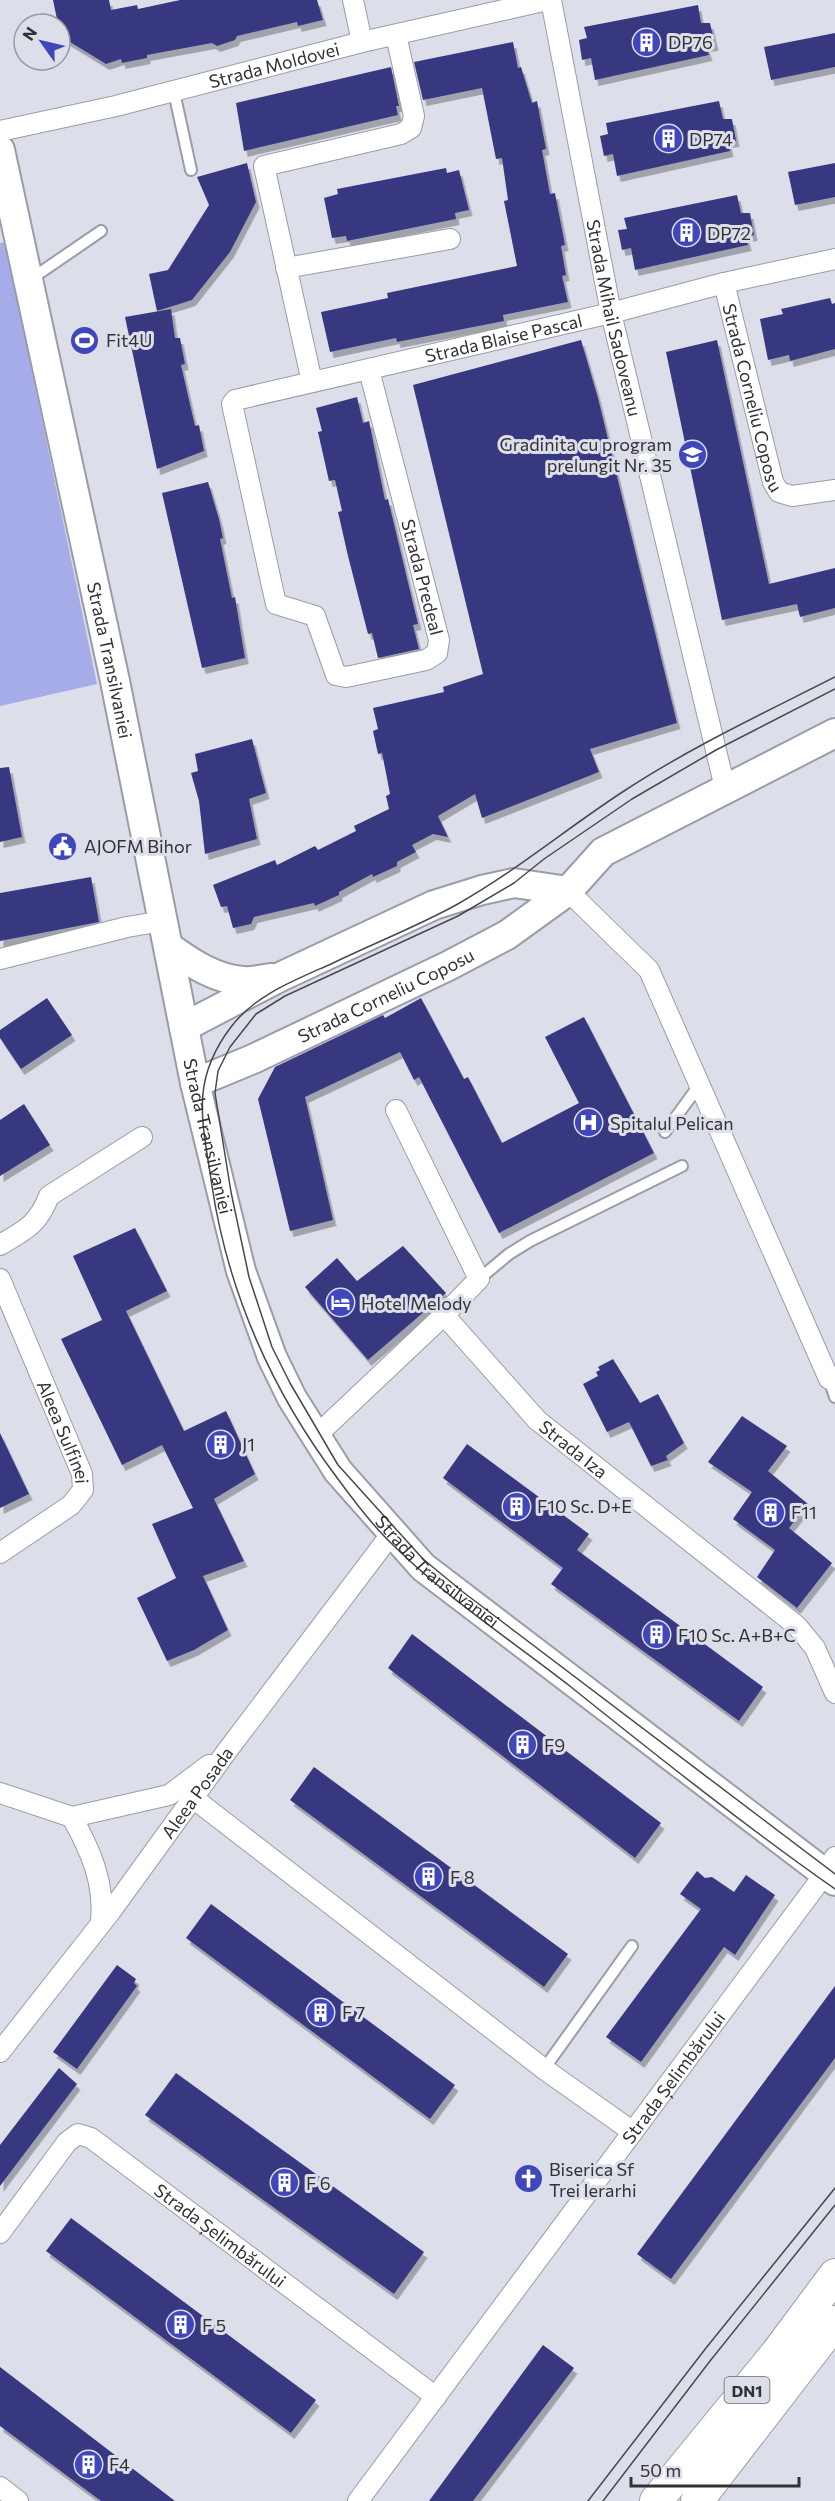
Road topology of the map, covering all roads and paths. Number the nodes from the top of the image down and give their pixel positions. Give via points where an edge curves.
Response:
1 (353, 0) edge
2 (549, 0) edge
3 (396, 35) junction
4 (362, 42) junction
5 (174, 92) junction
6 (0, 131) edge
7 (0, 150) edge
8 (191, 170) dead end
9 (8, 225) edge
10 (101, 231) dead end
11 (450, 239) dead end
12 (835, 258) edge
13 (286, 268) junction
14 (28, 281) junction
15 (724, 283) junction
16 (611, 313) junction
17 (369, 370) junction
18 (312, 382) junction
19 (240, 399) joint
20 (835, 490) edge
21 (835, 733) edge
22 (725, 788) junction
23 (568, 891) junction
24 (166, 934) junction
25 (0, 959) edge
26 (280, 977) junction
27 (184, 1027) junction
28 (195, 1083) junction
29 (700, 1083) junction
30 (396, 1110) dead end
31 (665, 1132) dead end
32 (142, 1137) dead end
33 (682, 1166) dead end
34 (0, 1245) edge
35 (0, 1279) edge
36 (479, 1279) junction
37 (444, 1315) junction
38 (832, 1388) edge
39 (316, 1436) junction
40 (392, 1533) junction
41 (0, 1552) edge
42 (835, 1694) edge
43 (227, 1751) junction
44 (0, 1793) edge
45 (193, 1798) junction
46 (72, 1817) junction
47 (832, 1870) edge
48 (101, 1921) junction
49 (632, 1946) dead end
50 (0, 2052) edge
51 (544, 2068) junction
52 (633, 2132) junction
53 (0, 2233) edge
54 (835, 2275) edge
55 (835, 2322) edge
56 (835, 2338) edge
57 (783, 2390) junction
58 (436, 2397) junction
59 (0, 2487) edge
60 (18, 2501) edge
61 (358, 2501) edge
62 (656, 2501) edge
63 (697, 2501) edge

1 - 4 street
2 - 3 street, Strada Moldovei
2 - 16 street, Strada Mihail Sadoveanu
3 - 4 street, Strada Moldovei
3 - 13 street via 414,116 411,128 402,134 264,166
4 - 5 street, Strada Moldovei
5 - 6 street, Strada Moldovei
5 - 8 lane
7 - 9 main road, Strada Transilvaniei
9 - 14 main road, Strada Transilvaniei
10 - 14 lane
11 - 13 street
12 - 15 street, Strada Blaise Pascal
13 - 18 street
14 - 24 main road, Strada Transilvaniei
15 - 16 street, Strada Blaise Pascal
15 - 20 street, Strada Corneliu Coposu via 778,492 792,496
16 - 17 street, Strada Blaise Pascal
16 - 22 street, Strada Mihail Sadoveanu
17 - 18 street, Strada Blaise Pascal
17 - 19 street, Strada Predeal via 439,640 437,653 426,660 346,677 336,675 315,616 276,604 232,404
18 - 19 street, Strada Blaise Pascal
21 - 22 main road, Strada Corneliu Coposu
22 - 23 main road, Strada Corneliu Coposu via 603,852
23 - 26 main road via 514,883 454,898
23 - 28 main road, Strada Corneliu Coposu via 507,935 448,966 239,1066
23 - 29 street via 649,970
24 - 25 street via 128,927
24 - 26 main road via 197,967 223,977 245,982
24 - 27 main road, Strada Transilvaniei
26 - 27 main road
27 - 28 main road, Strada Transilvaniei
28 - 39 main road, Strada Transilvaniei via 251,1301 272,1357
29 - 31 lane
29 - 38 street
30 - 36 street
32 - 34 street via 49,1196 34,1225
33 - 36 lane via 530,1241
35 - 41 street, Aleea Sulfinei via 82,1474 83,1490 71,1505
36 - 37 street
37 - 39 street
37 - 42 street, Strada Iza via 537,1420 797,1626 815,1648
39 - 40 main road, Strada Transilvaniei via 338,1471
40 - 43 street, Aleea Posada
40 - 47 main road, Strada Transilvaniei via 423,1567 461,1598
43 - 45 street, Aleea Posada
43 - 46 street via 169,1795
44 - 46 street
45 - 48 street, Aleea Posada
45 - 51 street
46 - 48 street via 91,1852 103,1905
47 - 52 street, Strada Șelimbărului
48 - 50 street, Aleea Posada
49 - 51 lane
51 - 52 street
52 - 58 street, Strada Șelimbărului
53 - 58 street, Strada Șelimbărului via 67,2142 78,2134 91,2138
54 - 62 main road, DN1 via 777,2354
55 - 57 main road, DN1
56 - 57 main road, DN1
57 - 63 main road, DN1
58 - 61 street, Strada Șelimbărului
59 - 60 street

